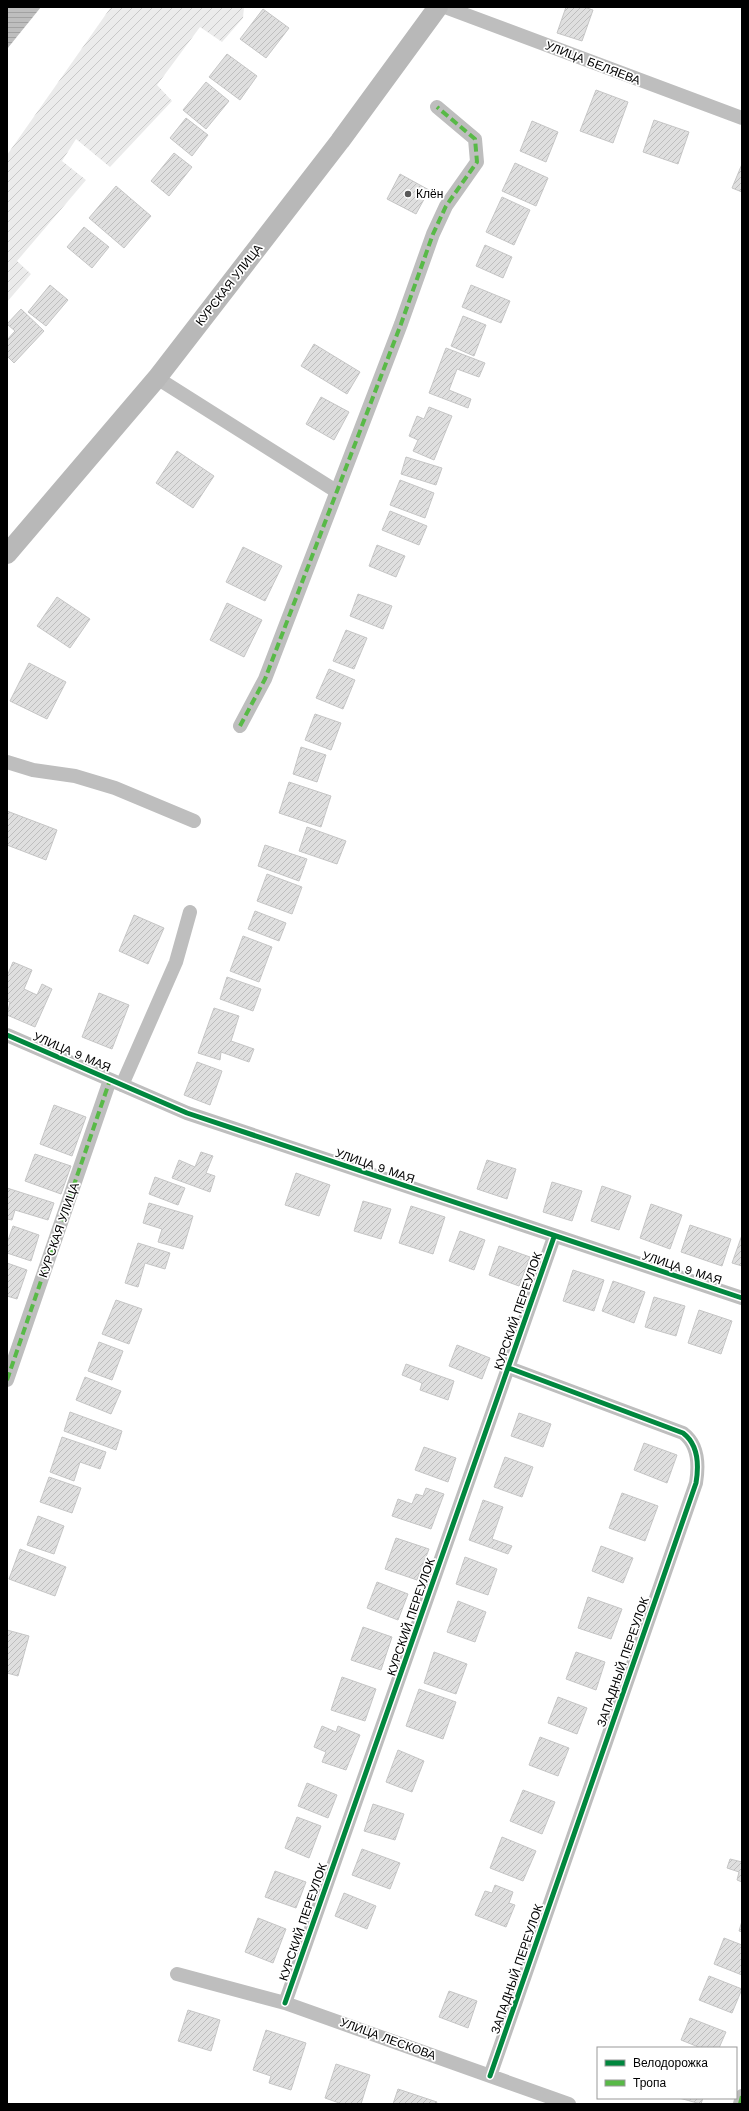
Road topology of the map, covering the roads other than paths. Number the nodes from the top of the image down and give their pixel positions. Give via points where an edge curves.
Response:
1 (438, 7) edge
2 (445, 7) edge
3 (437, 107) dead end
4 (742, 118) edge
5 (157, 378) junction
6 (336, 491) junction
7 (7, 554) edge
8 (240, 726) dead end
9 (7, 762) edge
10 (194, 821) dead end
11 (190, 912) dead end
12 (7, 1035) edge
13 (116, 1082) junction
14 (554, 1237) junction
15 (742, 1298) edge
16 (509, 1368) junction
17 (7, 1380) edge
18 (177, 1974) dead end
19 (285, 2003) junction
20 (490, 2076) junction
21 (742, 2096) edge
22 (569, 2104) edge
23 (740, 2104) edge

1 - 5 street, КУРСКАЯ УЛИЦА via 340,141
2 - 4 street, УЛИЦА БЕЛЯЕВА
3 - 6 street via 475,139 477,162 446,206 433,234
5 - 6 street
5 - 7 street, КУРСКАЯ УЛИЦА
6 - 8 street via 264,679
9 - 10 street via 33,770 75,776 115,788
11 - 13 street, КУРСКАЯ УЛИЦА via 176,962
12 - 13 street, УЛИЦА 9 МАЯ
13 - 14 street, УЛИЦА 9 МАЯ via 187,1113
13 - 17 street, КУРСКАЯ УЛИЦА
14 - 15 street, УЛИЦА 9 МАЯ
14 - 16 street, КУРСКИЙ ПЕРЕУЛОК
16 - 19 street, КУРСКИЙ ПЕРЕУЛОК
16 - 20 street, ЗАПАДНЫЙ ПЕРЕУЛОК via 683,1433 692,1443 698,1464 694,1488
18 - 19 street, УЛИЦА ЛЕСКОВА
19 - 20 street, УЛИЦА ЛЕСКОВА
20 - 22 street, УЛИЦА ЛЕСКОВА
21 - 23 street

